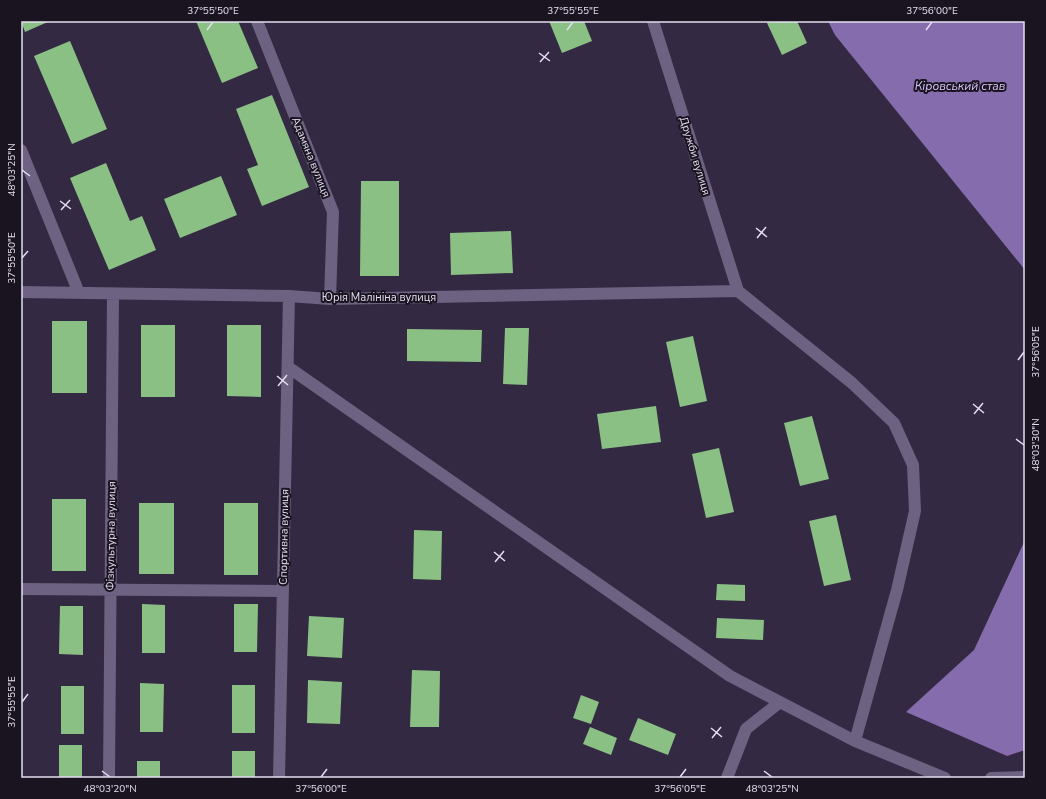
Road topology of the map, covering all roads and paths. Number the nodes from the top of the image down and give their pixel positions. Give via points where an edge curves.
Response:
1 (257, 21) edge
2 (653, 21) edge
3 (21, 150) edge
4 (738, 291) junction
5 (21, 292) edge
6 (79, 293) junction
7 (113, 294) junction
8 (289, 296) junction
9 (330, 298) junction
10 (288, 367) junction
11 (21, 589) edge
12 (111, 590) junction
13 (283, 591) junction
14 (780, 702) junction
15 (855, 741) junction
16 (1025, 777) edge
17 (109, 778) edge
18 (279, 778) edge
19 (727, 778) edge
20 (945, 778) edge
21 (991, 778) edge

1 - 9 street, Адамяна вулиця via 333,212
2 - 4 street, Дружби вулиця
3 - 6 street
4 - 9 street, Юрія Малініна вулиця
4 - 15 street via 852,383 894,423 913,465 915,511 897,590
5 - 6 street, Юрія Малініна вулиця
6 - 7 street, Юрія Малініна вулиця
7 - 8 street, Юрія Малініна вулиця
7 - 12 street, Фiзкультурна вулиця
8 - 9 street, Юрія Малініна вулиця
8 - 10 street, Спортивна вулиця
10 - 13 street, Спортивна вулиця
10 - 14 street via 730,676
11 - 12 street
12 - 13 street
12 - 17 street, Фiзкультурна вулиця
13 - 18 street, Спортивна вулиця
14 - 15 street
14 - 19 street via 746,729
15 - 20 street
16 - 21 street

